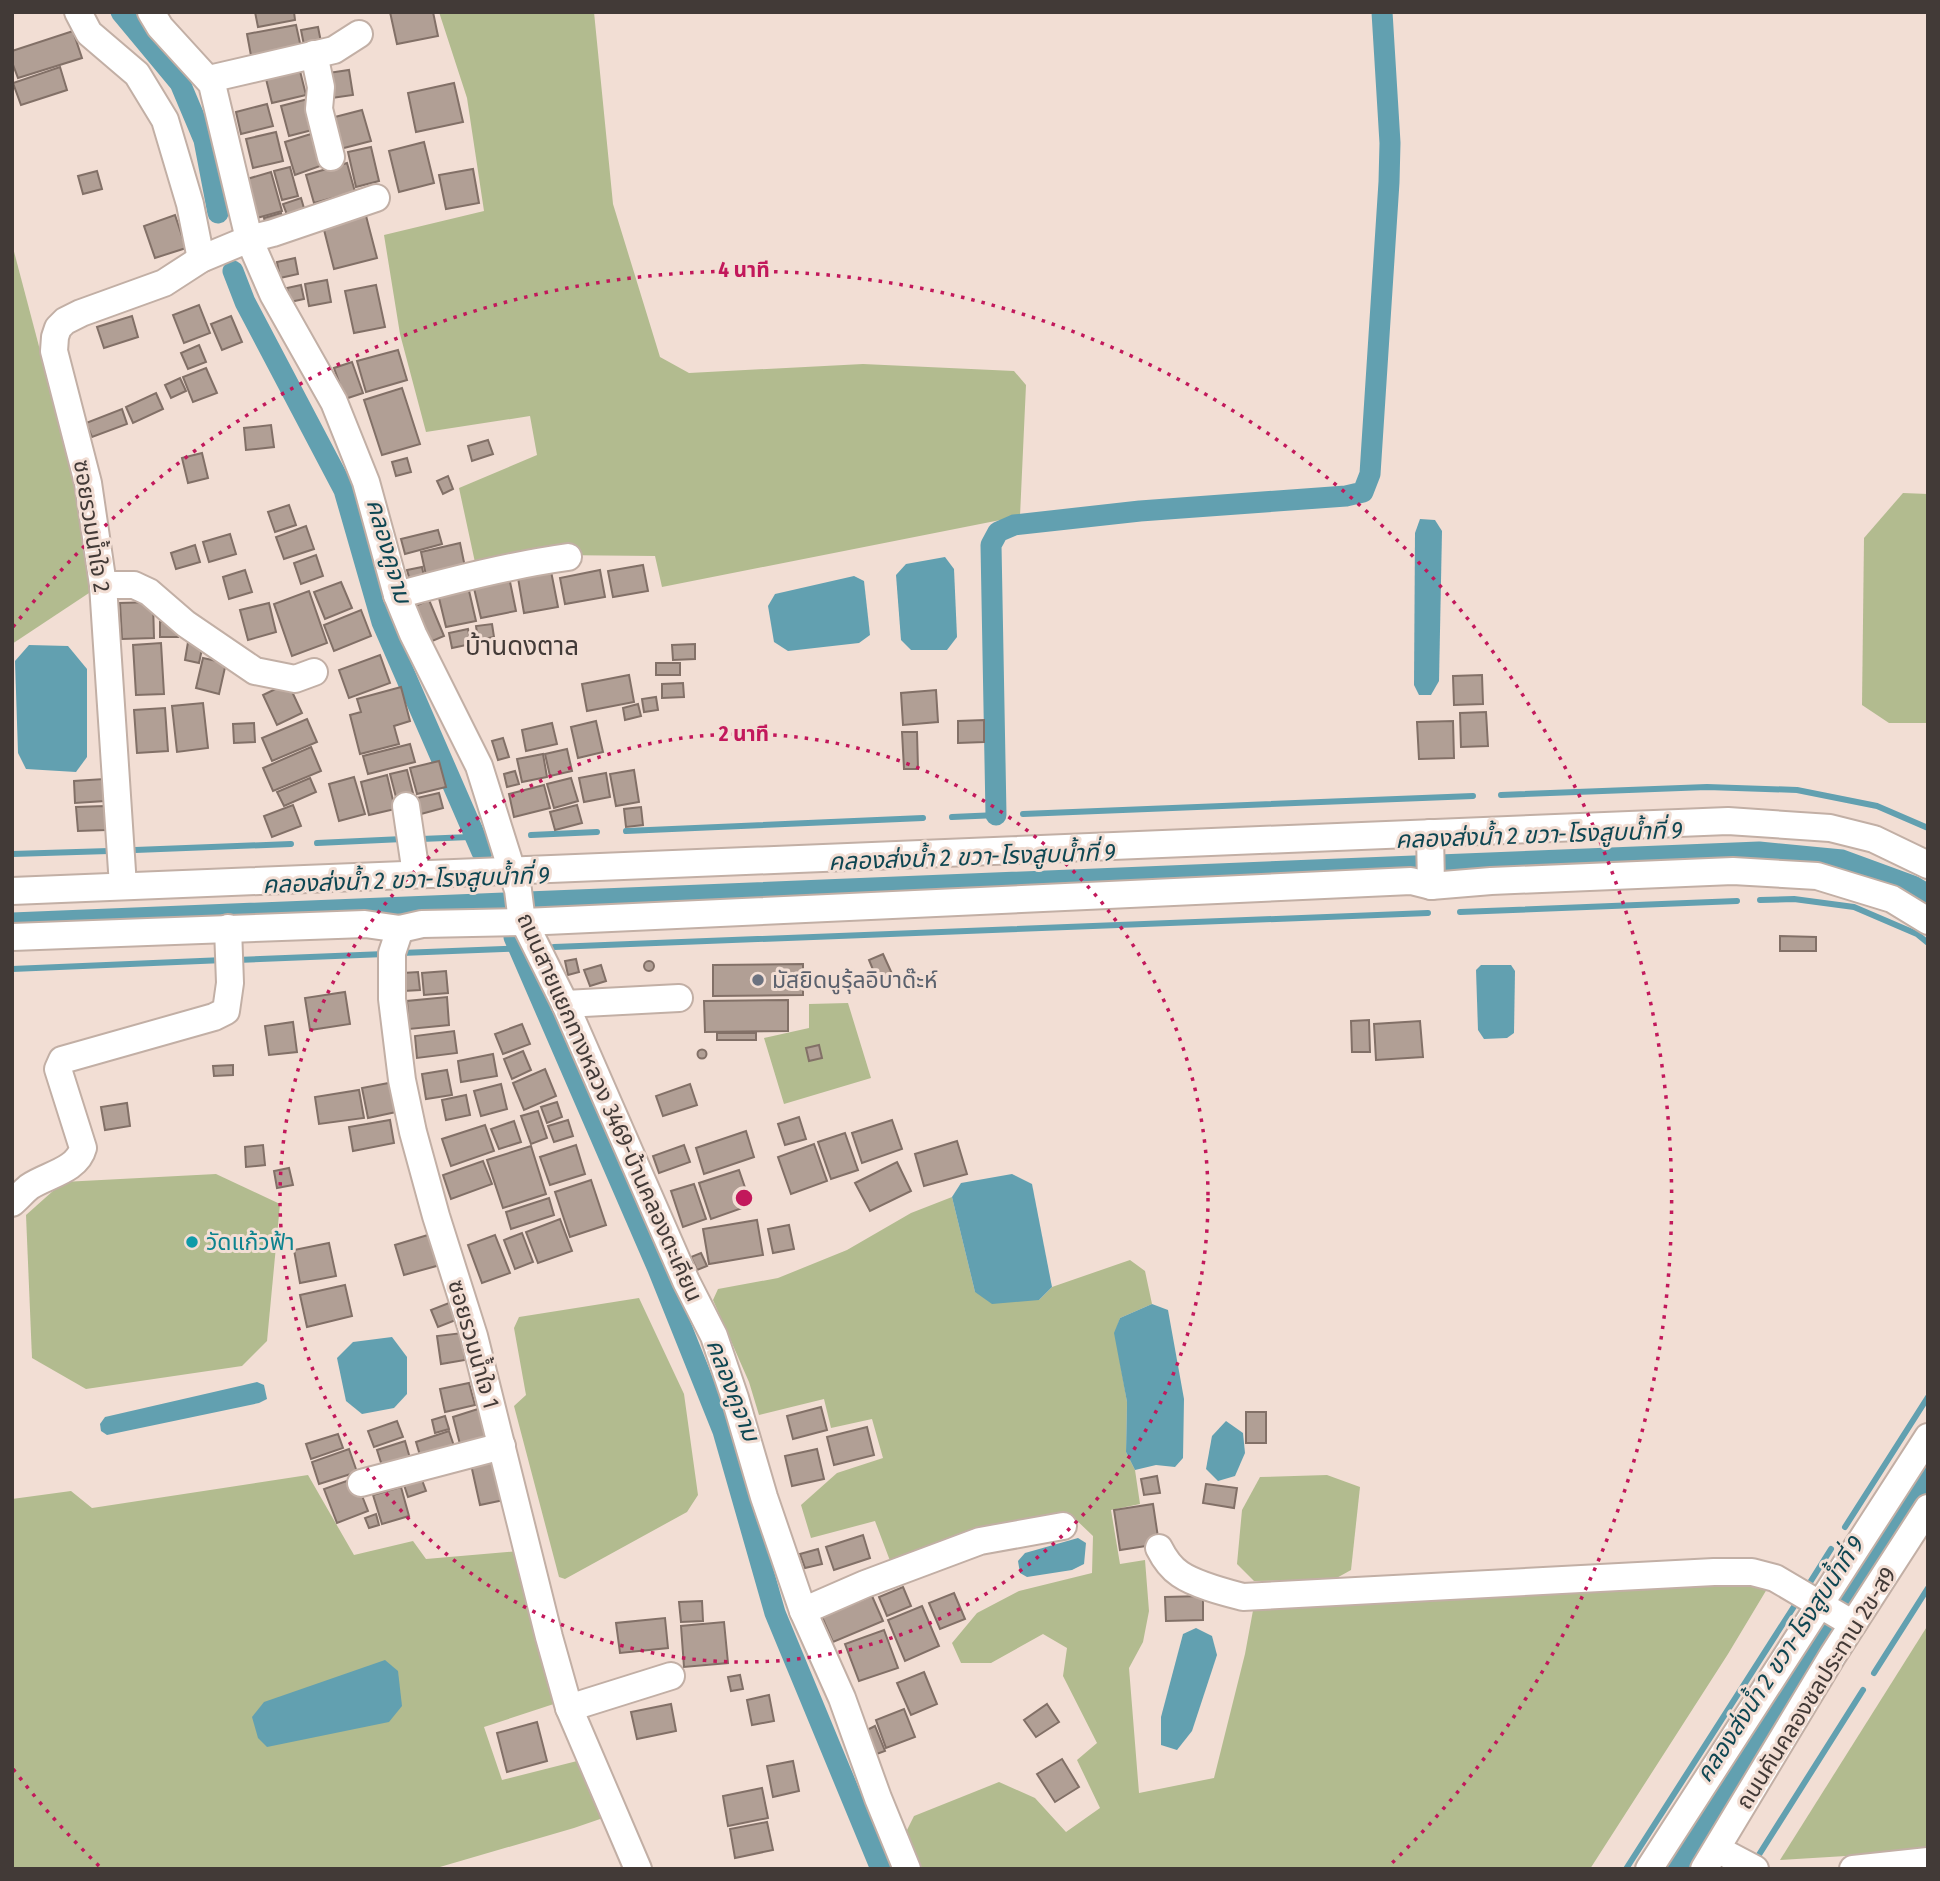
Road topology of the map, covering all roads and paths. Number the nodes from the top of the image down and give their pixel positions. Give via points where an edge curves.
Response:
1 (78, 12) edge
2 (151, 12) edge
3 (359, 34) dead end
4 (314, 54) junction
5 (208, 79) junction
6 (331, 157) dead end
7 (376, 198) dead end
8 (249, 239) junction
9 (201, 259) junction
10 (568, 557) dead end
11 (103, 585) junction
12 (397, 595) junction
13 (314, 672) dead end
14 (406, 806) dead end
15 (1430, 839) junction
16 (1928, 865) edge
17 (416, 874) junction
18 (1431, 881) junction
19 (123, 886) junction
20 (12, 891) edge
21 (519, 899) junction
22 (1928, 921) edge
23 (228, 928) junction
24 (400, 929) junction
25 (12, 937) edge
26 (679, 998) dead end
27 (565, 1004) junction
28 (12, 1203) edge
29 (1928, 1437) edge
30 (502, 1446) junction
31 (361, 1483) dead end
32 (1928, 1508) edge
33 (1063, 1526) dead end
34 (1159, 1548) dead end
35 (1820, 1605) junction
36 (803, 1611) junction
37 (1849, 1621) junction
38 (671, 1676) dead end
39 (569, 1708) junction
40 (1711, 1859) edge
41 (1928, 1861) edge
42 (638, 1869) edge
43 (907, 1869) edge
44 (1649, 1869) edge
45 (1755, 1869) edge
46 (1853, 1869) edge

1 - 9 street via 89,33 137,74 165,120
2 - 5 street, ถนนสายแยกทางหลวง 3469-บ้านคลองตะเคียน
3 - 4 street via 334,50
4 - 5 street
4 - 6 street via 319,109
5 - 8 street, ถนนสายแยกทางหลวง 3469-บ้านคลองตะเคียน
7 - 8 street, ซอยรวมน้ำใจ 2
8 - 9 street, ซอยรวมน้ำใจ 2
8 - 12 street, ถนนสายแยกทางหลวง 3469-บ้านคลองตะเคียน via 273,294 334,402 366,482
9 - 11 street, ซอยรวมน้ำใจ 2 via 164,284 65,321 55,337 54,351 88,483
10 - 12 street
11 - 13 street via 134,585 149,592 186,624 255,671 295,679
11 - 19 street, ซอยรวมน้ำใจ 2
12 - 21 street, ถนนสายแยกทางหลวง 3469-บ้านคลองตะเคียน via 480,766
14 - 17 street
15 - 16 street via 1728,821 1775,823 1830,828 1874,839
15 - 18 street
15 - 21 street
17 - 19 street
17 - 21 street
18 - 21 street
18 - 22 street via 1733,871 1817,876 1892,899
19 - 20 street
21 - 24 street
21 - 27 street, ถนนสายแยกทางหลวง 3469-บ้านคลองตะเคียน
23 - 24 street via 365,924
23 - 25 street
23 - 28 street via 226,1012 62,1060 58,1069 83,1149 81,1157 29,1187
24 - 30 street, ซอยรวมน้ำใจ 1 via 391,953 402,1080
26 - 27 street
27 - 36 street, ถนนสายแยกทางหลวง 3469-บ้านคลองตะเคียน via 714,1336
29 - 35 street
30 - 31 street
30 - 39 street, ซอยรวมน้ำใจ 1
32 - 37 street, ถนนคันคลองชลประทาน 2ข-ส9
33 - 36 street via 980,1541
34 - 35 street via 1180,1574 1243,1597 1752,1572 1775,1578
35 - 37 street
35 - 44 street
36 - 43 street, ถนนสายแยกทางหลวง 3469-บ้านคลองตะเคียน via 842,1698
37 - 40 street, ถนนคันคลองชลประทาน 2ข-ส9
38 - 39 street
39 - 42 street, ซอยรวมน้ำใจ 1
40 - 45 street
41 - 46 street

